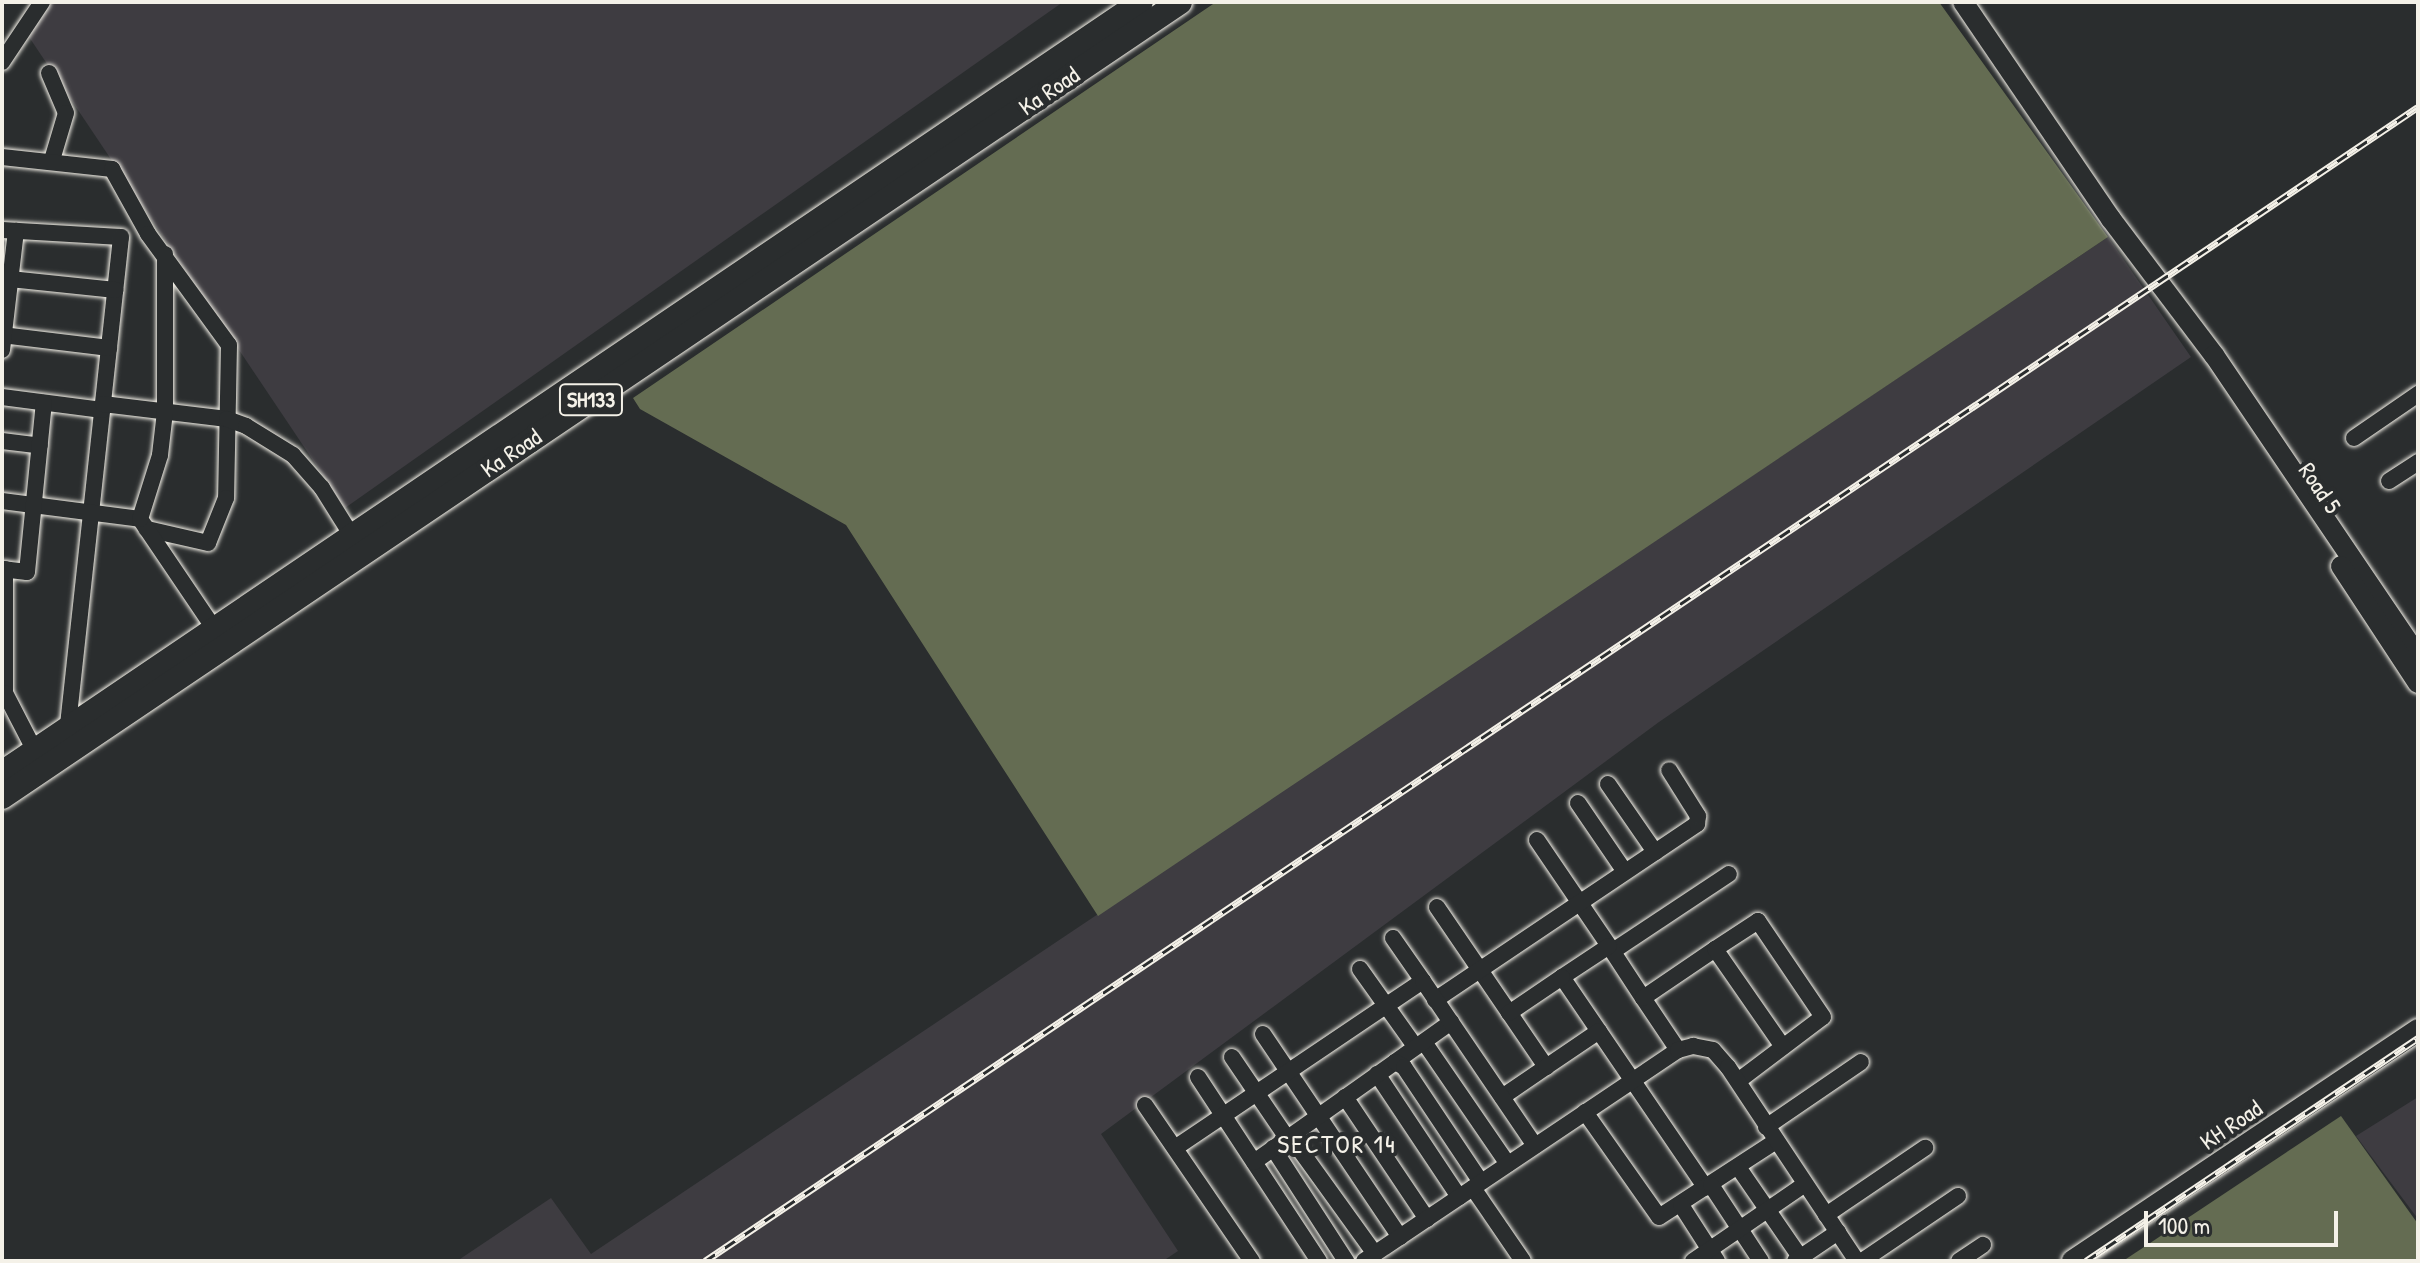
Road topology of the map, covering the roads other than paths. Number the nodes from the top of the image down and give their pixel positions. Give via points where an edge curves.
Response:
1 (42, 2) edge
2 (1141, 2) edge
3 (1180, 2) edge
4 (1963, 2) edge
5 (1977, 2) edge
6 (2, 62) edge
7 (49, 73) dead end
8 (2, 157) edge
9 (52, 160) junction
10 (892, 184) junction
11 (9, 231) edge
12 (2133, 243) junction
13 (165, 254) junction
14 (10, 279) junction
15 (115, 290) junction
16 (3, 340) edge
17 (109, 348) junction
18 (2418, 394) edge
19 (2, 397) edge
20 (44, 403) junction
21 (103, 407) junction
22 (165, 412) junction
23 (227, 419) junction
24 (2354, 438) dead end
25 (2, 441) edge
26 (40, 446) junction
27 (2418, 462) edge
28 (2389, 481) dead end
29 (2, 501) edge
30 (34, 504) junction
31 (91, 511) junction
32 (144, 524) junction
33 (352, 536) junction
34 (4, 569) edge
35 (220, 638) junction
36 (2411, 648) edge
37 (2, 662) edge
38 (2418, 683) edge
39 (4, 694) edge
40 (68, 728) junction
41 (35, 751) junction
42 (1669, 770) dead end
43 (2, 773) edge
44 (1608, 784) dead end
45 (2, 797) edge
46 (1578, 803) dead end
47 (1537, 840) dead end
48 (1655, 852) junction
49 (1625, 872) junction
50 (1729, 874) dead end
51 (1580, 903) junction
52 (1437, 907) dead end
53 (1393, 938) dead end
54 (1611, 949) junction
55 (1715, 949) junction
56 (1360, 969) dead end
57 (1480, 970) junction
58 (1562, 977) junction
59 (1423, 981) junction
60 (1643, 998) junction
61 (1435, 1000) junction
62 (1386, 1007) junction
63 (1509, 1013) junction
64 (1451, 1022) junction
65 (2418, 1030) edge
66 (1599, 1031) junction
67 (1263, 1034) dead end
68 (1419, 1044) junction
69 (1783, 1047) junction
70 (2418, 1049) edge
71 (1678, 1050) junction
72 (1232, 1057) dead end
73 (1395, 1062) junction
74 (1861, 1062) dead end
75 (1546, 1067) junction
76 (1290, 1071) junction
77 (1377, 1074) junction
78 (1198, 1077) dead end
79 (1633, 1080) junction
80 (1738, 1081) junction
81 (1257, 1091) junction
82 (1345, 1097) junction
83 (1502, 1097) junction
84 (1145, 1105) dead end
85 (1585, 1112) junction
86 (1223, 1115) junction
87 (1317, 1116) junction
88 (1766, 1127) junction
89 (1283, 1141) junction
90 (1776, 1141) junction
91 (1535, 1146) junction
92 (1175, 1148) junction
93 (1925, 1148) dead end
94 (1254, 1162) junction
95 (1508, 1164) junction
96 (1738, 1167) junction
97 (1805, 1184) junction
98 (1708, 1187) junction
99 (1471, 1189) junction
100 (1958, 1196) dead end
101 (1681, 1205) junction
102 (1768, 1210) junction
103 (1826, 1215) junction
104 (1427, 1219) junction
105 (1740, 1229) junction
106 (1838, 1232) junction
107 (1400, 1237) junction
108 (1983, 1245) dead end
109 (1713, 1256) edge
110 (1369, 1258) edge
111 (1798, 1259) edge
112 (1252, 1261) edge
113 (1319, 1261) edge
114 (1346, 1261) edge
115 (1523, 1261) edge
116 (1693, 1261) edge
117 (1761, 1261) edge
118 (1860, 1261) edge
119 (1959, 1261) edge
120 (2073, 1261) edge
121 (2099, 1261) edge

1 - 6 street
2 - 10 main road, Ka Road / SH133
3 - 10 main road, Ka Road / SH133
4 - 12 street, Road 5
5 - 12 street, Road 5 via 2119,212
7 - 9 street via 66,113
8 - 9 street
9 - 13 street via 112,169
10 - 33 main road, Ka Road / SH133
10 - 35 main road, Ka Road / SH133
11 - 14 street
11 - 15 street via 121,237
12 - 36 street, Road 5 via 2185,319 2214,375
13 - 22 street
13 - 23 street via 229,345
14 - 15 street
14 - 16 street
15 - 17 street
16 - 17 street
17 - 21 street
18 - 24 street
19 - 20 street
20 - 21 street
20 - 26 street
21 - 22 street
21 - 31 street
22 - 23 street
22 - 32 street
23 - 32 street via 226,498 208,543
23 - 33 street via 293,455 322,488
25 - 26 street
26 - 30 street
27 - 28 street
29 - 30 street
30 - 31 street
30 - 34 street via 27,572
31 - 32 street
31 - 40 street
32 - 35 street
33 - 35 main road, Ka Road / SH133
34 - 37 street
35 - 40 main road, Ka Road / SH133
35 - 45 main road, Ka Road / SH133
36 - 38 street, Road 5
37 - 39 street
39 - 41 street
40 - 41 main road, Ka Road / SH133
41 - 43 main road, Ka Road / SH133
42 - 48 street via 1699,820
44 - 48 street
46 - 49 street
47 - 51 street
48 - 49 street
49 - 51 street
50 - 54 street
51 - 54 street
51 - 57 street
52 - 57 street
53 - 59 street
54 - 58 street
54 - 60 street
55 - 60 street
55 - 69 street
55 - 69 street via 1758,921 1780,949 1823,1017
56 - 62 street
57 - 61 street
57 - 63 street
58 - 63 street
58 - 66 street
59 - 61 street
59 - 62 street
60 - 71 street
61 - 64 street
62 - 68 street
62 - 76 street
63 - 75 street
64 - 68 street
64 - 83 street
65 - 120 main road, KH Road
66 - 75 street
66 - 79 street
67 - 76 street
68 - 73 street
68 - 95 street
69 - 80 street
70 - 121 main road, KH Road
71 - 79 street
71 - 80 street via 1713,1050
72 - 81 street
73 - 77 street
73 - 99 street via 1404,1067
74 - 88 street
75 - 83 street
76 - 81 street
76 - 87 street
77 - 82 street
77 - 99 street
78 - 86 street
79 - 85 street
79 - 98 street
80 - 88 street
81 - 86 street
81 - 89 street
82 - 87 street
82 - 104 street
83 - 91 street
84 - 92 street
85 - 91 street
85 - 101 street via 1654,1214 1664,1217
86 - 92 street
86 - 94 street
87 - 89 street
87 - 107 street
88 - 90 street
89 - 94 street
89 - 110 street
89 - 114 street
90 - 96 street
90 - 97 street
91 - 95 street
92 - 112 street
93 - 103 street
94 - 113 street
95 - 99 street
96 - 98 street
96 - 102 street
97 - 102 street
97 - 103 street
98 - 101 street
98 - 105 street
99 - 104 street
99 - 115 street
100 - 118 street
101 - 109 street
102 - 105 street
102 - 111 street
103 - 106 street
104 - 107 street
105 - 109 street
105 - 117 street
106 - 111 street
106 - 118 street
107 - 110 street
108 - 119 street
109 - 116 street

